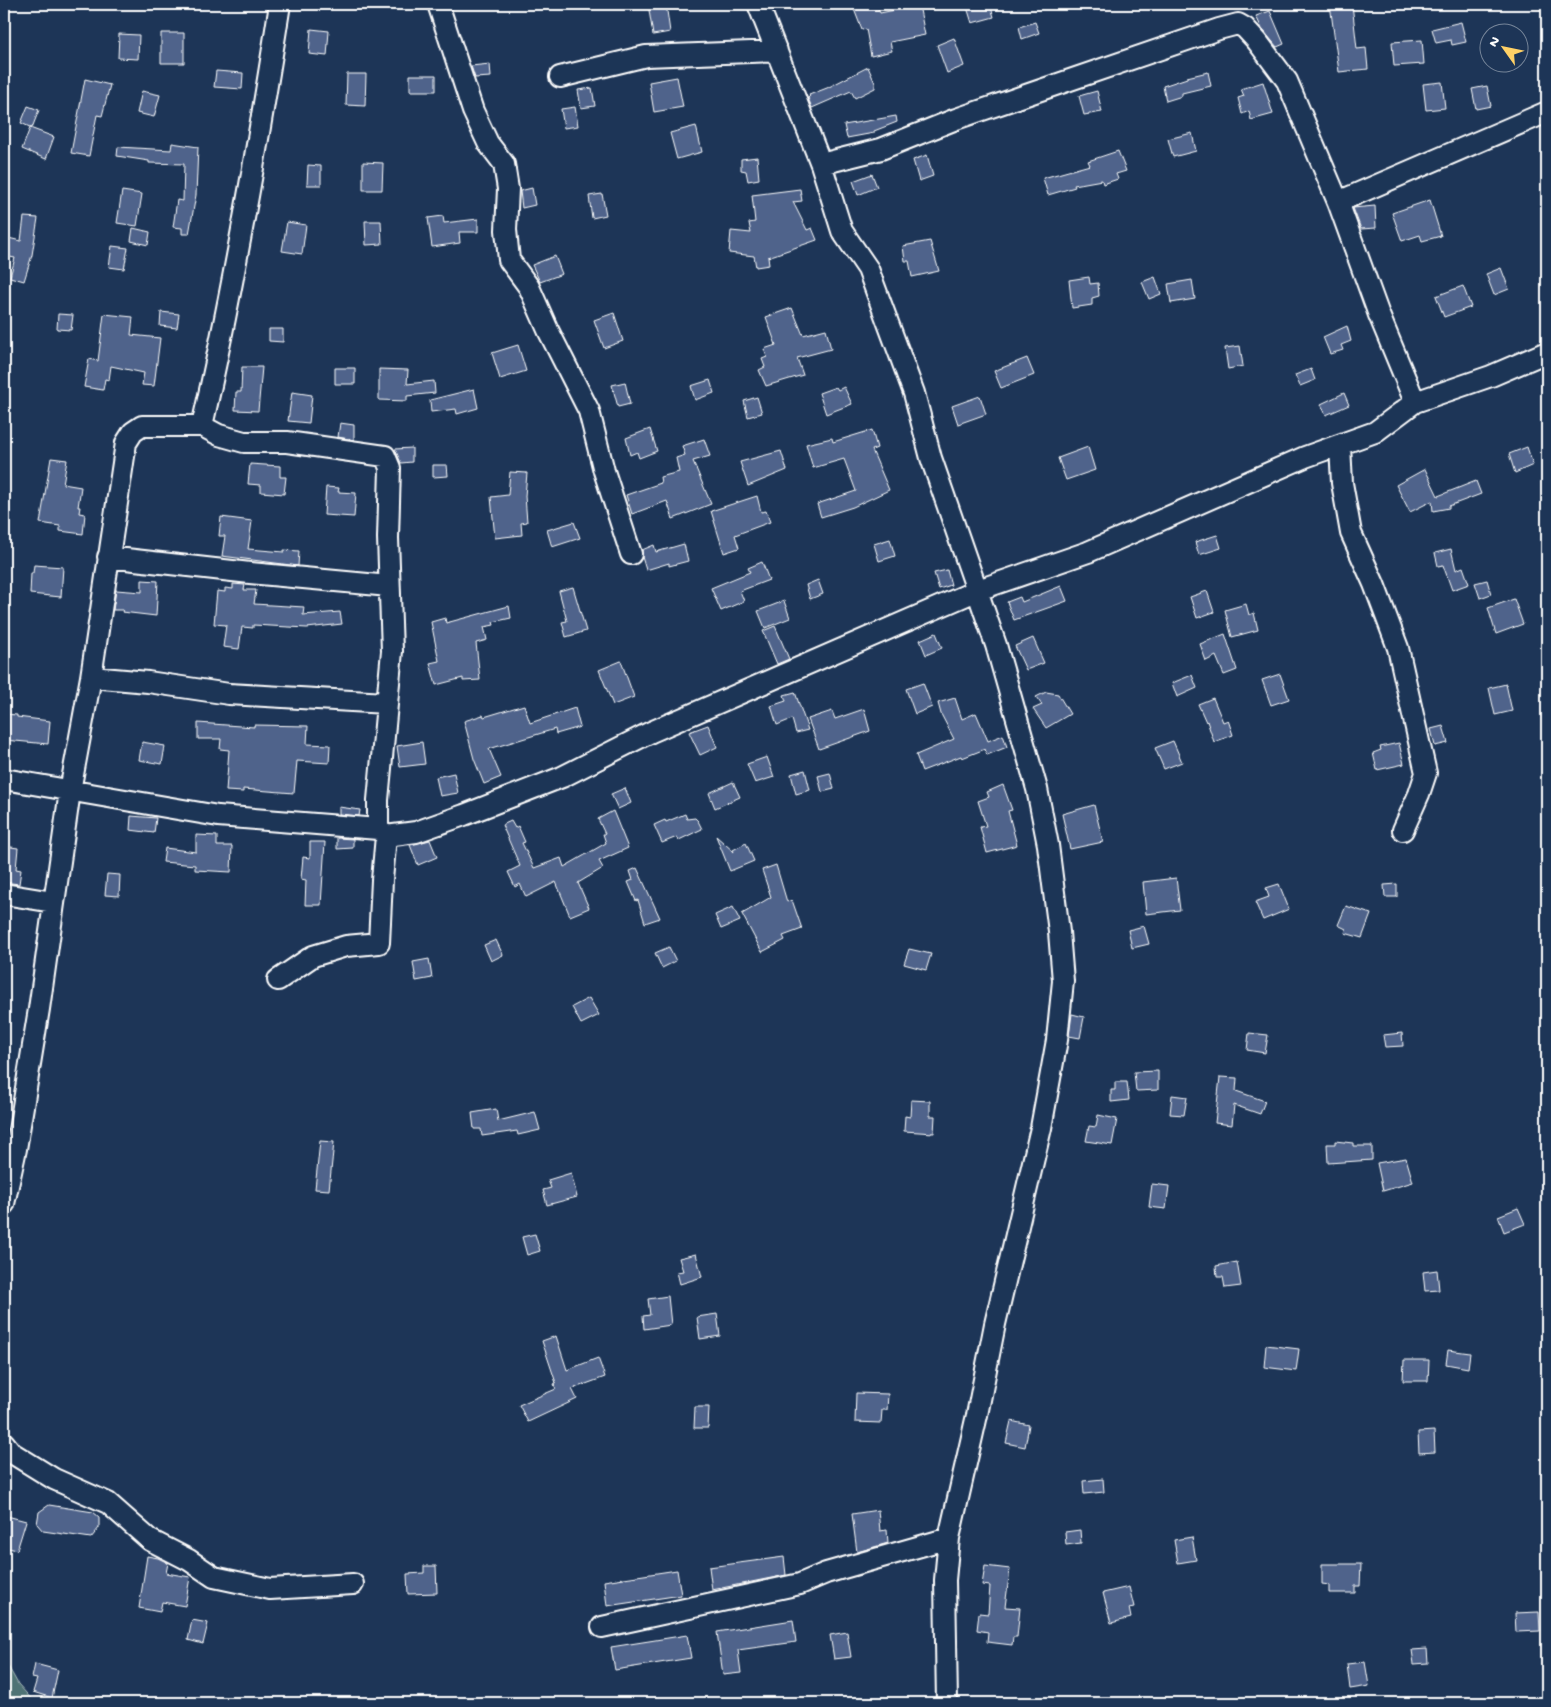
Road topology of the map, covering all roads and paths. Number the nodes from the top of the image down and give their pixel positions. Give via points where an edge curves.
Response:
1 (280, 4) edge
2 (438, 4) edge
3 (758, 4) edge
4 (777, 51) junction
5 (560, 78) dead end
6 (1547, 112) edge
7 (821, 164) junction
8 (1338, 202) junction
9 (1547, 352) edge
10 (1414, 402) junction
11 (202, 426) junction
12 (1340, 446) junction
13 (631, 554) dead end
14 (108, 557) junction
15 (389, 586) junction
16 (978, 590) junction
17 (91, 677) junction
18 (386, 703) junction
19 (4, 779) edge
20 (70, 791) junction
21 (1403, 830) dead end
22 (382, 833) junction
23 (4, 894) edge
24 (53, 902) junction
25 (278, 980) dead end
26 (4, 1204) edge
27 (4, 1444) edge
28 (949, 1538) junction
29 (353, 1584) dead end
30 (602, 1627) dead end
31 (947, 1703) edge

1 - 11 street via 233,283
2 - 13 street via 473,111 488,143 504,164 508,189 506,230 509,260 529,288 589,411 604,471
3 - 4 street
4 - 5 street via 646,56
4 - 7 street
6 - 8 street
7 - 8 street via 882,149 956,119 1238,24 1257,41 1287,81
7 - 16 street via 842,231 868,269 911,385 931,458
8 - 10 street
9 - 10 street via 1491,376
10 - 12 street via 1375,432
11 - 14 street via 142,426 126,443
11 - 15 street via 244,442 287,442 384,456 390,468
12 - 16 street via 1305,458 1088,552
12 - 21 street via 1342,483 1351,532 1398,648 1426,773
14 - 15 street
14 - 17 street
15 - 18 street via 392,651
16 - 22 street via 669,724 562,777 424,829
16 - 28 street via 1037,789 1048,845 1063,981 1057,1040 1041,1128
17 - 18 street via 229,694
17 - 20 street
18 - 22 street via 378,800
19 - 20 street
20 - 22 street via 218,816
20 - 24 street
22 - 25 street via 379,943 346,946 313,956
23 - 24 street
24 - 26 street via 16,1149
27 - 29 street via 12,1453 54,1479 108,1503 150,1540 214,1577 270,1589
28 - 30 street via 826,1573 800,1584
28 - 31 street via 945,1580

